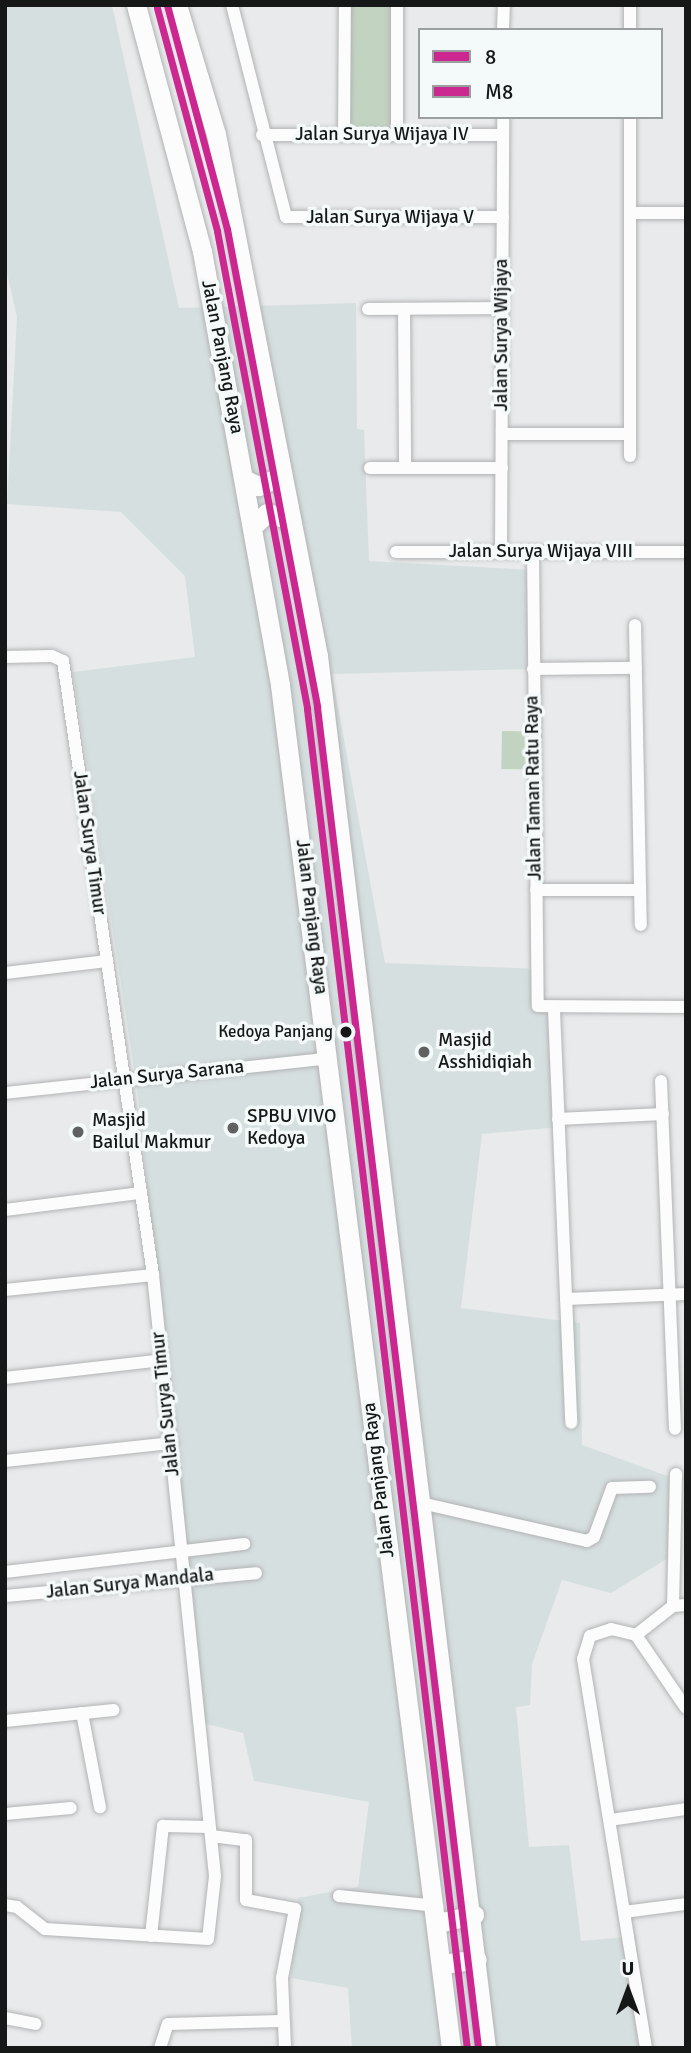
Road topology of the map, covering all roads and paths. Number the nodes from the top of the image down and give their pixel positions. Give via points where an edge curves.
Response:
1 (136, 5) edge
2 (177, 5) edge
3 (232, 5) edge
4 (345, 5) edge
5 (397, 5) edge
6 (503, 5) edge
7 (630, 5) edge
8 (503, 28) edge
9 (630, 28) edge
10 (503, 119) edge
11 (630, 119) edge
12 (262, 135) junction
13 (344, 135) junction
14 (397, 135) junction
15 (503, 135) junction
16 (686, 212) edge
17 (630, 213) junction
18 (503, 218) junction
19 (502, 308) junction
20 (368, 309) dead end
21 (404, 309) junction
22 (502, 434) junction
23 (630, 434) junction
24 (631, 456) dead end
25 (370, 468) dead end
26 (405, 468) junction
27 (502, 468) junction
28 (281, 476) junction
29 (244, 479) junction
30 (290, 520) junction
31 (253, 526) junction
32 (396, 552) dead end
33 (501, 552) junction
34 (533, 552) junction
35 (686, 552) edge
36 (635, 625) dead end
37 (5, 657) edge
38 (636, 668) junction
39 (533, 669) junction
40 (536, 890) junction
41 (640, 890) junction
42 (640, 925) dead end
43 (107, 961) junction
44 (5, 973) edge
45 (686, 1007) edge
46 (554, 1010) junction
47 (330, 1058) junction
48 (125, 1079) junction
49 (661, 1082) dead end
50 (5, 1093) edge
51 (663, 1114) junction
52 (558, 1119) junction
53 (139, 1193) junction
54 (5, 1210) edge
55 (153, 1275) junction
56 (5, 1290) edge
57 (686, 1294) edge
58 (670, 1295) junction
59 (566, 1299) junction
60 (162, 1360) junction
61 (5, 1378) edge
62 (571, 1423) dead end
63 (676, 1429) dead end
64 (172, 1443) junction
65 (5, 1461) edge
66 (677, 1474) dead end
67 (650, 1487) dead end
68 (421, 1503) junction
69 (244, 1544) dead end
70 (178, 1552) junction
71 (10, 1572) edge
72 (256, 1573) dead end
73 (180, 1577) junction
74 (11, 1596) edge
75 (679, 1606) edge
76 (635, 1635) junction
77 (686, 1708) edge
78 (113, 1710) dead end
79 (82, 1713) junction
80 (5, 1721) edge
81 (100, 1807) dead end
82 (71, 1808) dead end
83 (686, 1809) edge
84 (5, 1814) edge
85 (610, 1819) junction
86 (210, 1832) junction
87 (340, 1896) dead end
88 (686, 1904) edge
89 (5, 1905) edge
90 (624, 1912) junction
91 (437, 1914) junction
92 (474, 1915) junction
93 (151, 1936) junction
94 (477, 1959) junction
95 (443, 1964) junction
96 (5, 2018) edge
97 (281, 2021) junction
98 (35, 2024) dead end
99 (160, 2048) edge
100 (285, 2048) edge
101 (451, 2048) edge
102 (486, 2048) edge
103 (646, 2048) edge

1 - 29 main road, Jalan Panjang Raya via 199,240
2 - 28 main road, Jalan Panjang Raya via 216,134
3 - 12 street, Jalan Surya Wijaya V
4 - 13 street
5 - 14 street
6 - 8 street
7 - 9 street
10 - 15 street, Jalan Surya Wijaya
11 - 17 street
12 - 13 street, Jalan Surya Wijaya IV
12 - 18 street, Jalan Surya Wijaya V via 286,217
13 - 14 street, Jalan Surya Wijaya IV
14 - 15 street, Jalan Surya Wijaya IV
15 - 18 street, Jalan Surya Wijaya
16 - 17 street
17 - 23 street
18 - 19 street, Jalan Surya Wijaya
19 - 21 street
19 - 22 street, Jalan Surya Wijaya
20 - 21 street
21 - 26 street
22 - 23 street
22 - 27 street, Jalan Surya Wijaya
23 - 24 street
25 - 26 street
26 - 27 street
27 - 33 street, Jalan Surya Wijaya
28 - 29 main road via 258,485
28 - 30 main road, Jalan Panjang Raya
29 - 31 main road, Jalan Panjang Raya
30 - 31 main road via 267,513
30 - 68 main road, Jalan Panjang Raya via 318,656
31 - 47 main road, Jalan Panjang Raya
32 - 33 street, Jalan Surya Wijaya VIII
33 - 34 street, Jalan Surya Wijaya VIII
34 - 35 street, Jalan Surya Wijaya VIII
34 - 39 street, Jalan Taman Ratu Raya
36 - 38 street
37 - 43 street, Jalan Surya Timur via 52,656 63,662
38 - 39 street
38 - 41 street
39 - 40 street, Jalan Taman Ratu Raya
40 - 41 street
40 - 46 street, Jalan Taman Ratu Raya via 537,1002 541,1009
41 - 42 street
43 - 44 street
43 - 48 street, Jalan Surya Timur
45 - 46 street
46 - 52 street
47 - 48 street, Jalan Surya Sarana
47 - 91 main road, Jalan Panjang Raya
48 - 50 street, Jalan Surya Sarana
48 - 53 street, Jalan Surya Timur
49 - 51 street
51 - 52 street
51 - 58 street
52 - 59 street
53 - 54 street
53 - 55 street, Jalan Surya Timur
55 - 56 street
55 - 60 street, Jalan Surya Timur
57 - 58 street
58 - 59 street
58 - 63 street
59 - 62 street
60 - 61 street
60 - 64 street, Jalan Surya Timur
64 - 65 street
64 - 70 street, Jalan Surya Timur
66 - 75 street
67 - 68 street via 612,1488 594,1537 587,1541
68 - 92 main road, Jalan Panjang Raya
69 - 70 street, Jalan Surya Mandala
70 - 71 street, Jalan Surya Mandala
70 - 73 street, Jalan Surya Timur
71 - 74 street
72 - 73 street, Jalan Surya Mandala
73 - 74 street, Jalan Surya Mandala
73 - 86 street, Jalan Surya Timur
75 - 76 street
76 - 77 street
76 - 85 street via 600,1630 584,1646
78 - 79 street
79 - 80 street
79 - 81 street
82 - 84 street
83 - 85 street
85 - 90 street
86 - 93 street via 163,1826
86 - 93 street, Jalan Surya Timur via 211,1937
86 - 97 street via 246,1840 247,1901 295,1909
87 - 91 street
88 - 90 street
89 - 93 street, Jalan Surya Timur via 17,1906 45,1929
90 - 103 street
91 - 92 main road
91 - 95 main road, Jalan Panjang Raya
92 - 94 main road, Jalan Panjang Raya
94 - 95 main road
94 - 102 main road, Jalan Panjang Raya
95 - 101 main road, Jalan Panjang Raya
96 - 98 street
97 - 99 street via 168,2024
97 - 100 street

